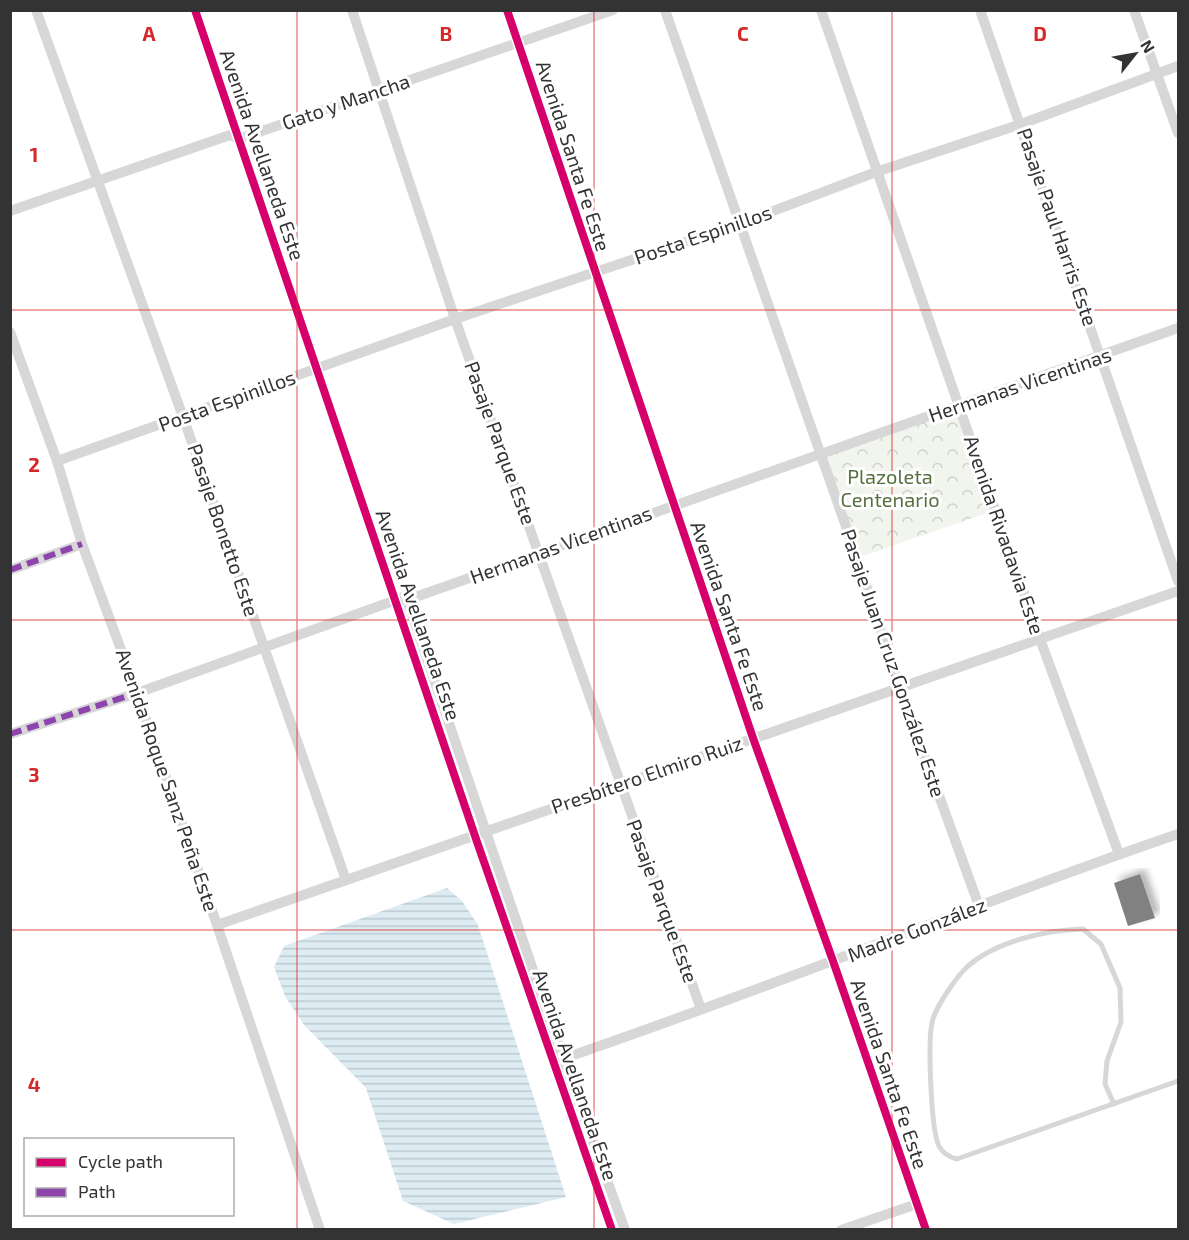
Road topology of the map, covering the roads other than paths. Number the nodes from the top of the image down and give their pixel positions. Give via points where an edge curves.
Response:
1 (36, 10) edge
2 (195, 10) edge
3 (352, 10) edge
4 (507, 10) edge
5 (613, 10) edge
6 (665, 10) edge
7 (820, 10) edge
8 (980, 10) edge
9 (1134, 10) edge
10 (518, 42) junction
11 (1179, 66) edge
12 (1157, 74) junction
13 (380, 90) junction
14 (1021, 124) junction
15 (1179, 133) edge
16 (239, 139) junction
17 (876, 172) junction
18 (98, 179) junction
19 (10, 211) edge
20 (739, 224) junction
21 (594, 272) junction
22 (455, 319) junction
23 (1179, 328) edge
24 (10, 332) edge
25 (1102, 356) junction
26 (317, 369) junction
27 (960, 406) junction
28 (183, 417) junction
29 (819, 455) junction
30 (57, 461) junction
31 (674, 504) junction
32 (82, 543) junction
33 (540, 553) junction
34 (10, 570) edge
35 (1179, 581) edge
36 (1179, 591) edge
37 (402, 600) junction
38 (1040, 639) junction
39 (264, 648) junction
40 (900, 688) junction
41 (137, 693) junction
42 (10, 734) edge
43 (753, 738) junction
44 (620, 784) junction
45 (487, 832) junction
46 (1179, 834) edge
47 (475, 836) junction
48 (1119, 854) junction
49 (346, 880) junction
50 (980, 906) junction
51 (218, 925) junction
52 (833, 961) junction
53 (701, 1009) junction
54 (558, 1060) junction
55 (1179, 1081) edge
56 (1114, 1104) junction
57 (917, 1204) junction
58 (320, 1230) edge
59 (612, 1230) edge
60 (625, 1230) edge
61 (841, 1230) edge
62 (926, 1230) edge

1 - 18 street, Pasaje Bonetto Este
2 - 16 street, Avenida Avellaneda Este
3 - 13 street, Pasaje Parque Este
4 - 10 street, Avenida Santa Fe Este
5 - 10 street, Gato y Mancha
6 - 20 street, Pasaje Juan Cruz González Este
7 - 17 street, Avenida Rivadavia Este
8 - 14 street, Pasaje Paul Harris Este
9 - 12 street
10 - 13 street, Gato y Mancha
10 - 21 street, Avenida Santa Fe Este
11 - 12 street, Posta Espinillos
12 - 14 street, Posta Espinillos
12 - 15 street
13 - 16 street, Gato y Mancha
13 - 22 street, Pasaje Parque Este
14 - 17 street, Posta Espinillos
14 - 25 street, Pasaje Paul Harris Este
16 - 18 street, Gato y Mancha via 230,135
16 - 26 street, Avenida Avellaneda Este
17 - 20 street, Posta Espinillos
17 - 27 street, Avenida Rivadavia Este
18 - 19 street, Gato y Mancha
18 - 28 street, Pasaje Bonetto Este
20 - 21 street, Posta Espinillos
20 - 29 street, Pasaje Juan Cruz González Este
21 - 22 street, Posta Espinillos
21 - 31 street, Avenida Santa Fe Este
22 - 26 street, Posta Espinillos
22 - 33 street, Pasaje Parque Este
23 - 25 street, Hermanas Vicentinas
24 - 30 street, Avenida Roque Sanz Peña Este
25 - 27 street, Hermanas Vicentinas
25 - 35 street, Pasaje Paul Harris Este
26 - 28 street, Posta Espinillos
26 - 37 street, Avenida Avellaneda Este via 390,584
27 - 29 street, Hermanas Vicentinas
27 - 38 street, Avenida Rivadavia Este
28 - 30 street, Posta Espinillos
28 - 39 street, Pasaje Bonetto Este
29 - 31 street, Hermanas Vicentinas
29 - 40 street, Pasaje Juan Cruz González Este
30 - 32 street, Avenida Roque Sanz Peña Este
31 - 33 street, Hermanas Vicentinas
31 - 43 street, Avenida Santa Fe Este
32 - 34 street
32 - 41 street, Avenida Roque Sanz Peña Este
33 - 37 street, Hermanas Vicentinas
33 - 44 street, Pasaje Parque Este
36 - 38 street, Presbítero Elmiro Ruiz
37 - 39 street, Hermanas Vicentinas
37 - 45 street, Avenida Avellaneda Este
37 - 47 street, Avenida Avellaneda Este
38 - 40 street, Presbítero Elmiro Ruiz
38 - 48 street, Avenida Rivadavia Este
39 - 41 street, Hermanas Vicentinas
39 - 49 street, Pasaje Bonetto Este
40 - 43 street, Presbítero Elmiro Ruiz
40 - 50 street, Pasaje Juan Cruz González Este
41 - 42 street, Hermanas Vicentinas
41 - 51 street, Avenida Roque Sanz Peña Este
43 - 44 street, Presbítero Elmiro Ruiz
43 - 52 street, Avenida Santa Fe Este
44 - 45 street, Presbítero Elmiro Ruiz
44 - 53 street, Pasaje Parque Este
45 - 47 street, Presbítero Elmiro Ruiz
45 - 54 street, Avenida Avellaneda Este
46 - 48 street, Madre González
47 - 49 street, Presbítero Elmiro Ruiz
47 - 54 street, Avenida Avellaneda Este
48 - 50 street, Madre González
49 - 51 street, Presbítero Elmiro Ruiz
50 - 52 street, Madre González
51 - 58 street, Avenida Roque Sanz Peña Este
52 - 53 street, Madre González
52 - 57 street, Avenida Santa Fe Este
53 - 54 street, Madre González
54 - 59 street, Avenida Avellaneda Este
54 - 60 street, Avenida Avellaneda Este
55 - 56 lane
56 - 56 lane via 957,1159 947,1156 938,1145 929,1049 932,1021 940,1003 968,966 1004,944 1063,930 1083,930 1101,944 1120,988 1121,1022 1107,1060 1105,1084
57 - 61 street
57 - 62 street, Avenida Santa Fe Este

